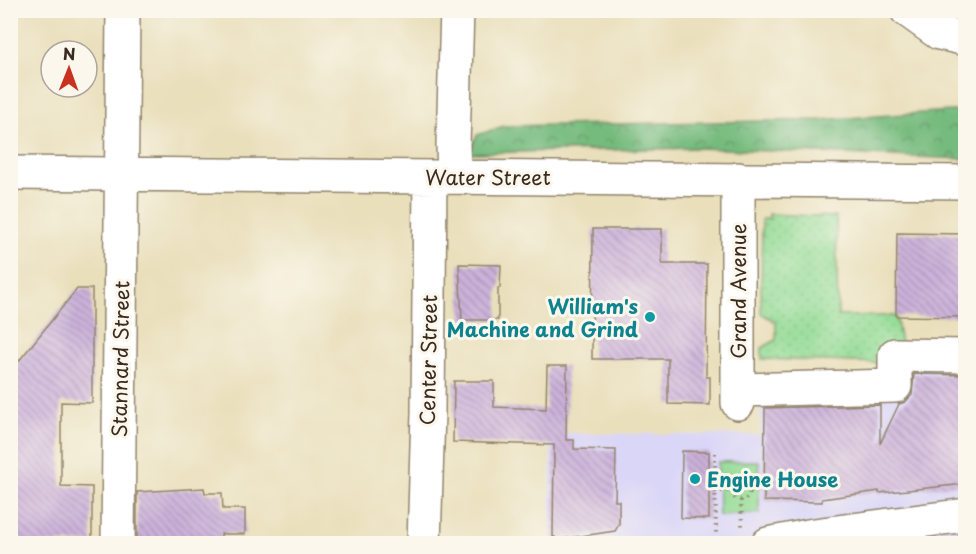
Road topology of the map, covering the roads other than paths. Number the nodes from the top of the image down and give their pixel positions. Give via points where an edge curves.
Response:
1 (457, 10) edge
2 (907, 10) edge
3 (127, 14) edge
4 (966, 39) edge
5 (10, 173) edge
6 (122, 174) junction
7 (442, 177) junction
8 (738, 180) junction
9 (966, 182) edge
10 (966, 356) edge
11 (966, 515) edge
12 (755, 535) edge
13 (118, 543) edge
14 (424, 543) edge

1 - 7 street, Center Street
2 - 4 street via 939,33
3 - 6 street, Stannard Street
5 - 6 street, Water Street
6 - 7 street, Water Street
6 - 13 street, Stannard Street
7 - 8 street, Water Street
7 - 14 street, Center Street
8 - 9 street, Water Street
8 - 10 street, Grand Avenue via 738,397 895,386 895,355
11 - 12 street via 814,535

